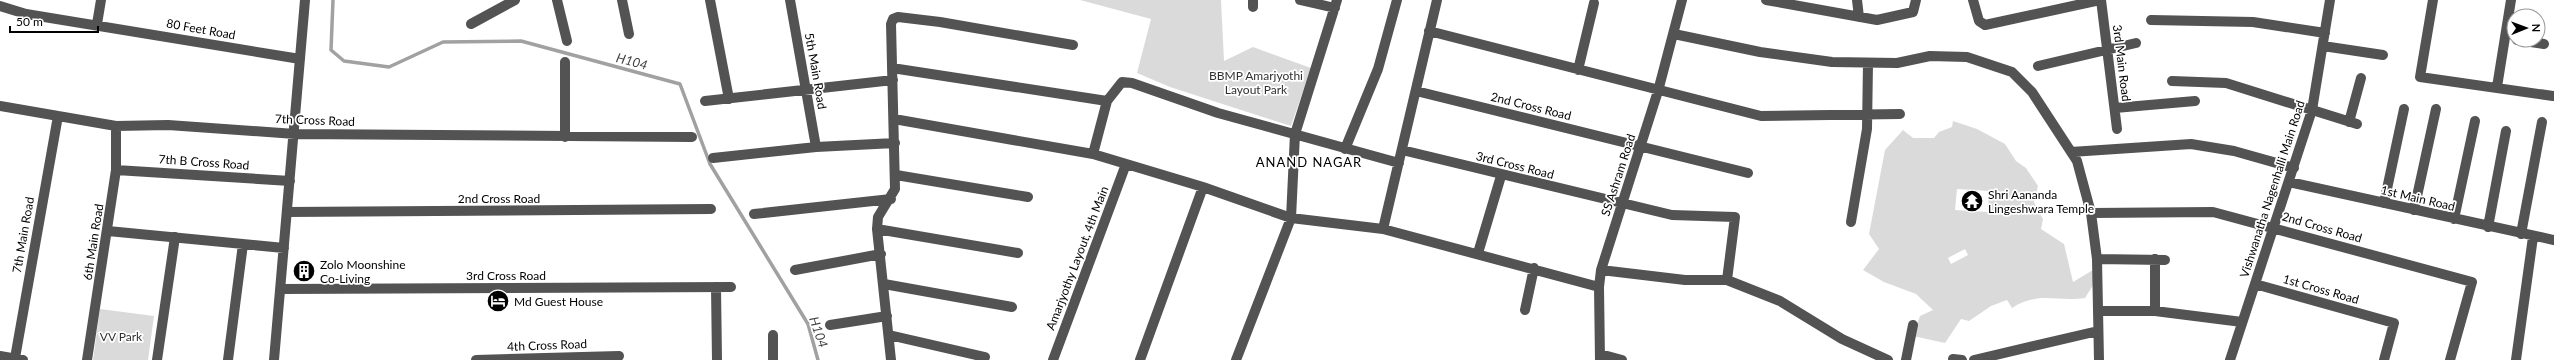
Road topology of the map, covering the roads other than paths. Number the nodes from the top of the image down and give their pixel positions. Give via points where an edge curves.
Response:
1 (101, 0) edge
2 (305, 0) edge
3 (516, 0) edge
4 (557, 0) edge
5 (622, 0) edge
6 (710, 0) edge
7 (790, 0) edge
8 (1300, 0) edge
9 (1397, 0) edge
10 (1437, 0) edge
11 (1682, 0) edge
12 (1766, 0) edge
13 (1857, 0) edge
14 (1916, 0) edge
15 (1973, 0) edge
16 (2100, 0) edge
17 (2330, 0) edge
18 (2433, 0) edge
19 (1594, 3) dead end
20 (1336, 4) edge
21 (0, 6) edge
22 (0, 14) edge
23 (26, 14) junction
24 (1859, 17) junction
25 (2151, 20) dead end
26 (97, 24) junction
27 (471, 24) dead end
28 (1429, 31) junction
29 (2326, 33) junction
30 (629, 34) dead end
31 (1674, 34) junction
32 (567, 41) dead end
33 (2136, 43) dead end
34 (1073, 45) dead end
35 (2323, 46) junction
36 (2108, 48) junction
37 (2507, 48) edge
38 (2383, 54) dead end
39 (300, 59) junction
40 (565, 62) dead end
41 (1868, 63) junction
42 (2038, 66) dead end
43 (892, 68) junction
44 (1578, 70) junction
45 (2361, 78) dead end
46 (893, 80) junction
47 (2172, 81) dead end
48 (806, 88) junction
49 (2497, 88) junction
50 (1416, 91) junction
51 (1658, 91) junction
52 (2553, 96) dead end
53 (729, 99) junction
54 (704, 101) dead end
55 (1107, 101) junction
56 (2195, 101) dead end
57 (0, 106) edge
58 (2115, 108) junction
59 (2436, 108) dead end
60 (2404, 109) dead end
61 (2312, 110) junction
62 (1866, 114) junction
63 (1900, 114) dead end
64 (58, 116) junction
65 (894, 119) junction
66 (2475, 121) dead end
67 (2542, 122) dead end
68 (116, 126) junction
69 (2117, 129) dead end
70 (2506, 130) dead end
71 (294, 134) junction
72 (1295, 134) junction
73 (565, 137) junction
74 (692, 137) dead end
75 (895, 143) junction
76 (816, 147) junction
77 (1640, 148) junction
78 (1345, 149) junction
79 (1402, 150) junction
80 (2071, 152) junction
81 (1093, 154) junction
82 (713, 158) dead end
83 (1126, 164) junction
84 (1399, 164) junction
85 (2294, 168) junction
86 (116, 170) junction
87 (1748, 173) dead end
88 (896, 175) junction
89 (1501, 176) junction
90 (290, 181) junction
91 (2289, 182) junction
92 (1203, 187) junction
93 (1028, 197) dead end
94 (891, 199) junction
95 (2384, 203) junction
96 (1623, 204) junction
97 (711, 210) dead end
98 (2414, 210) junction
99 (287, 212) junction
100 (2090, 213) junction
101 (754, 214) dead end
102 (1291, 218) junction
103 (2454, 219) junction
104 (1851, 222) dead end
105 (2274, 227) junction
106 (2488, 227) junction
107 (878, 229) junction
108 (1383, 229) junction
109 (108, 231) junction
110 (2521, 234) junction
111 (175, 237) junction
112 (2537, 238) junction
113 (2554, 240) edge
114 (243, 244) junction
115 (284, 248) junction
116 (1018, 253) dead end
117 (1478, 253) junction
118 (881, 254) junction
119 (2097, 259) junction
120 (1534, 268) junction
121 (795, 270) dead end
122 (1601, 270) junction
123 (1727, 280) junction
124 (884, 284) junction
125 (2255, 284) junction
126 (716, 287) junction
127 (731, 287) dead end
128 (1599, 287) junction
129 (281, 289) junction
130 (1012, 307) dead end
131 (1525, 310) dead end
132 (2098, 311) junction
133 (2155, 311) junction
134 (887, 316) junction
135 (2242, 322) junction
136 (830, 325) dead end
137 (1912, 325) dead end
138 (2098, 331) junction
139 (889, 335) junction
140 (773, 336) dead end
141 (0, 356) edge
142 (619, 356) dead end
143 (717, 357) edge
144 (985, 357) dead end
145 (1600, 357) edge
146 (19, 359) edge
147 (87, 360) edge
148 (157, 360) edge
149 (228, 360) edge
150 (274, 360) edge
151 (476, 360) edge
152 (773, 360) edge
153 (891, 360) edge
154 (1053, 360) edge
155 (1140, 360) edge
156 (1236, 360) edge
157 (1622, 360) edge
158 (1888, 360) edge
159 (1906, 360) edge
160 (1974, 360) edge
161 (2099, 360) edge
162 (2230, 360) edge
163 (2384, 360) edge
164 (2450, 360) edge
165 (2516, 360) edge

1 - 26 street
2 - 39 street
3 - 27 street
4 - 32 street
5 - 30 street
6 - 53 street
7 - 48 street, 5th Main Road
8 - 20 street
9 - 78 street via 1378,69
10 - 28 street
11 - 31 street, SS Ashram Road
12 - 24 street
13 - 24 street
14 - 24 street via 1913,12 1878,20
15 - 16 street via 1979,22 1985,25
16 - 36 street, 3rd Main Road
17 - 29 street, Vishwanatha Nagenhalli Main Road
18 - 49 street via 2420,76
19 - 44 street
20 - 72 street
21 - 23 street
22 - 23 street
23 - 26 street, 80 Feet Road
25 - 29 street via 2253,22
26 - 39 street, 80 Feet Road
28 - 44 street
28 - 50 street
29 - 35 street, Vishwanatha Nagenhalli Main Road
31 - 41 street via 1760,52 1832,62
31 - 51 street, SS Ashram Road
33 - 36 street
34 - 43 street via 940,22 898,18 893,19 891,24
35 - 38 street
35 - 61 street, Vishwanatha Nagenhalli Main Road
36 - 42 street
36 - 58 street, 3rd Main Road
37 - 49 street
39 - 71 street
40 - 73 street
41 - 62 street
41 - 80 street via 1897,63 1930,56 1967,57 2012,72 2032,92
43 - 46 street
43 - 55 street
44 - 51 street
45 - 61 street via 2353,123
46 - 48 street
46 - 65 street
47 - 61 street via 2226,83
48 - 53 street
48 - 76 street, 5th Main Road
49 - 52 street
50 - 77 street, 2nd Cross Road
50 - 79 street
51 - 62 street via 1761,116
51 - 77 street, SS Ashram Road
53 - 54 street
55 - 72 street via 1122,82 1132,83 1218,113
55 - 81 street
56 - 58 street
57 - 64 street, 7th Cross Road
58 - 69 street, 3rd Main Road
59 - 98 street
60 - 95 street
61 - 85 street, Vishwanatha Nagenhalli Main Road
62 - 63 street
62 - 104 street via 1867,129
64 - 68 street, 7th Cross Road
64 - 146 street, 7th Main Road
65 - 75 street
65 - 81 street
66 - 103 street
67 - 110 street
68 - 71 street, 7th Cross Road via 168,125
68 - 86 street, 6th Main Road
70 - 106 street
71 - 73 street, 7th Cross Road
71 - 90 street
72 - 78 street
72 - 102 street
73 - 74 street, 7th Cross Road
75 - 76 street
75 - 88 street
76 - 82 street
77 - 87 street, 2nd Cross Road
77 - 96 street, SS Ashram Road
78 - 84 street
79 - 84 street
79 - 89 street, 3rd Cross Road
80 - 85 street via 2191,144 2234,151
80 - 100 street via 2076,161
81 - 83 street
83 - 92 street
83 - 154 street, Amarjyothy Layout, 4th Main
84 - 108 street
85 - 91 street, Vishwanatha Nagenhalli Main Road
86 - 90 street, 7th B Cross Road
86 - 109 street, 6th Main Road
88 - 93 street
88 - 94 street
89 - 96 street, 3rd Cross Road
89 - 117 street
90 - 99 street
91 - 95 street, 1st Main Road
91 - 105 street, Vishwanatha Nagenhalli Main Road
92 - 102 street
92 - 155 street
94 - 101 street
94 - 107 street via 878,216
95 - 98 street, 1st Main Road
96 - 122 street, SS Ashram Road
96 - 123 street, 3rd Cross Road via 1672,215 1735,217
97 - 99 street, 2nd Cross Road
98 - 103 street, 1st Main Road
99 - 115 street
100 - 105 street, 2nd Cross Road via 2213,212
100 - 119 street
102 - 108 street
102 - 156 street
103 - 106 street, 1st Main Road
105 - 125 street, Vishwanatha Nagenhalli Main Road
105 - 164 street, 2nd Cross Road via 2472,282
106 - 110 street, 1st Main Road
107 - 116 street
107 - 118 street
108 - 117 street
109 - 111 street
109 - 147 street, 6th Main Road
110 - 112 street, 1st Main Road
111 - 114 street
111 - 148 street
112 - 113 street, 1st Main Road
112 - 165 street
114 - 115 street
114 - 149 street
115 - 129 street
117 - 120 street
118 - 121 street
118 - 124 street
119 - 132 street
119 - 133 street via 2160,260
120 - 128 street
120 - 131 street
122 - 123 street via 1685,280
122 - 128 street, SS Ashram Road
123 - 158 street via 1780,301 1842,339
124 - 130 street
124 - 134 street
125 - 135 street, Vishwanatha Nagenhalli Main Road
125 - 163 street, 1st Cross Road via 2394,323
126 - 127 street, 3rd Cross Road
126 - 129 street, 3rd Cross Road
126 - 143 street
128 - 145 street, SS Ashram Road
129 - 150 street
132 - 133 street
132 - 138 street
133 - 135 street
134 - 136 street
134 - 139 street
135 - 162 street, Vishwanatha Nagenhalli Main Road
137 - 159 street
138 - 160 street
138 - 161 street
139 - 144 street
139 - 153 street
140 - 152 street
141 - 146 street
142 - 151 street, 4th Cross Road
145 - 157 street

